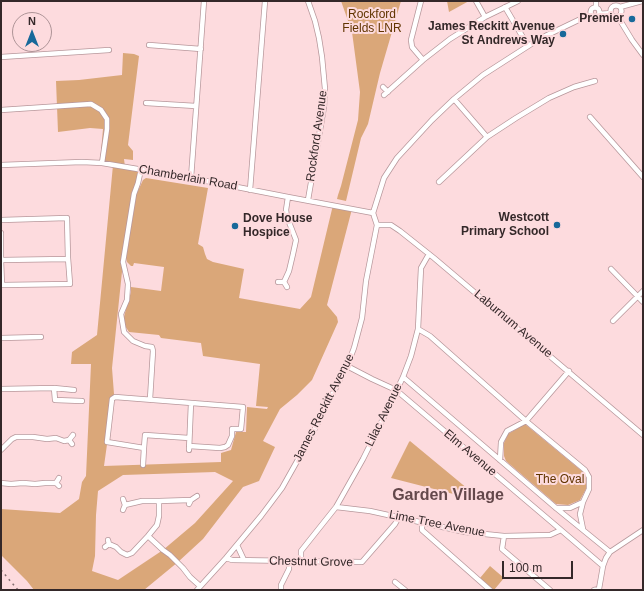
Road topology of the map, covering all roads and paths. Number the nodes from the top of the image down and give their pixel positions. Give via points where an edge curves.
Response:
1 (204, 1) edge
2 (265, 1) edge
3 (308, 1) edge
4 (421, 1) edge
5 (476, 1) edge
6 (518, 1) edge
7 (596, 1) edge
8 (642, 1) edge
9 (505, 7) junction
10 (596, 7) junction
11 (620, 7) junction
12 (611, 11) junction
13 (599, 13) junction
14 (591, 14) junction
15 (484, 17) junction
16 (619, 19) junction
17 (149, 45) dead end
18 (528, 46) junction
19 (201, 49) junction
20 (109, 50) dead end
21 (643, 55) edge
22 (1, 57) edge
23 (423, 60) junction
24 (595, 81) dead end
25 (384, 87) dead end
26 (454, 99) junction
27 (146, 103) dead end
28 (196, 106) junction
29 (1, 110) edge
30 (590, 117) dead end
31 (487, 137) junction
32 (102, 163) junction
33 (1, 165) edge
34 (141, 170) junction
35 (643, 177) edge
36 (191, 178) junction
37 (440, 179) dead end
38 (250, 190) junction
39 (288, 197) junction
40 (308, 200) junction
41 (373, 213) junction
42 (1, 220) edge
43 (377, 225) junction
44 (1, 233) edge
45 (429, 254) junction
46 (68, 257) junction
47 (1, 260) edge
48 (611, 269) dead end
49 (278, 282) dead end
50 (284, 282) junction
51 (287, 287) dead end
52 (643, 291) edge
53 (638, 296) junction
54 (643, 302) edge
55 (613, 320) dead end
56 (418, 329) junction
57 (41, 337) dead end
58 (1, 338) edge
59 (348, 366) junction
60 (569, 371) junction
61 (403, 377) junction
62 (54, 388) junction
63 (1, 389) edge
64 (74, 390) dead end
65 (396, 390) junction
66 (150, 399) junction
67 (82, 400) dead end
68 (191, 403) junction
69 (526, 420) junction
70 (73, 435) dead end
71 (643, 435) edge
72 (189, 438) junction
73 (144, 448) junction
74 (1, 450) edge
75 (500, 460) junction
76 (143, 465) dead end
77 (59, 478) dead end
78 (1, 483) edge
79 (196, 496) dead end
80 (123, 500) dead end
81 (159, 501) junction
82 (583, 502) junction
83 (336, 507) junction
84 (556, 508) junction
85 (399, 517) junction
86 (422, 522) junction
87 (561, 530) junction
88 (583, 530) junction
89 (643, 530) edge
90 (148, 536) junction
91 (504, 536) junction
92 (107, 544) dead end
93 (237, 545) junction
94 (610, 552) junction
95 (226, 558) junction
96 (244, 560) junction
97 (289, 562) junction
98 (301, 562) junction
99 (603, 566) junction
100 (395, 582) dead end
101 (199, 588) edge
102 (281, 590) edge
103 (405, 590) edge
104 (490, 590) edge
105 (550, 590) edge
106 (597, 590) edge

1 - 19 street
2 - 38 street
3 - 40 street, Rockford Avenue via 319,38 325,89
4 - 23 street via 411,40 412,47
5 - 15 street
6 - 9 street
7 - 10 street
8 - 11 street
9 - 15 street
9 - 18 street
10 - 13 street
10 - 14 street via 591,10
11 - 12 street via 615,6
11 - 16 street via 622,12
12 - 13 street
12 - 16 street
13 - 14 street via 595,16
14 - 18 street
15 - 23 street
16 - 21 street
17 - 19 street
18 - 26 street via 482,75
19 - 28 street
20 - 22 street
23 - 25 street via 386,93
24 - 31 street via 549,98
26 - 31 street
26 - 41 street via 397,158 384,178
27 - 28 street
28 - 36 street
29 - 32 street via 91,104 101,110 106,119
30 - 35 street
31 - 37 street
32 - 33 street, Chamberlain Road
32 - 34 street, Chamberlain Road
34 - 36 street, Chamberlain Road
34 - 66 street via 134,194 123,262 128,284 127,300 121,314 124,332 133,341 152,348
36 - 38 street, Chamberlain Road
38 - 39 street, Chamberlain Road
39 - 40 street, Chamberlain Road
39 - 50 street via 287,217 296,240
40 - 41 street, Chamberlain Road
41 - 43 street, James Reckitt Avenue
42 - 46 street via 68,218
43 - 45 street, Laburnum Avenue via 391,225
43 - 59 street, James Reckitt Avenue via 362,318
44 - 47 street
45 - 56 street, Lilac Avenue via 421,268
45 - 60 street, Laburnum Avenue
46 - 47 street
46 - 47 street via 70,284 2,285
48 - 53 street
49 - 50 street
50 - 51 street
52 - 53 street
53 - 54 street
53 - 55 street
56 - 61 street, Lilac Avenue
56 - 69 street via 430,336
57 - 58 street
59 - 65 street, Elm Avenue
59 - 93 street, James Reckitt Avenue via 282,488
60 - 69 street
60 - 71 street, Laburnum Avenue
61 - 65 street, Lilac Avenue
61 - 75 street, Elm Avenue
62 - 63 street
62 - 64 street
62 - 67 street via 55,400
65 - 83 street, Lilac Avenue via 366,454
65 - 87 street, Elm Avenue
66 - 68 street
66 - 73 street via 115,397 112,399 108,425 107,442
68 - 72 street
68 - 72 street via 243,407 241,429 232,429 232,436 225,448 189,448
69 - 75 street via 507,431 501,442
69 - 82 street via 585,470 589,477 589,489
70 - 74 street via 71,442 56,438 16,437
72 - 73 street via 145,435
73 - 76 street
75 - 84 street, Elm Avenue
77 - 78 street via 57,484
79 - 81 street via 190,502
80 - 81 street via 124,507 142,501
81 - 90 street via 157,525
82 - 84 street via 570,508
82 - 88 street via 580,514
83 - 85 street, Lime Tree Avenue
83 - 98 street, Lilac Avenue via 301,551
84 - 88 street, Elm Avenue
85 - 86 street, Lime Tree Avenue
85 - 98 street, Chestnut Grove via 362,562
86 - 91 street, Lime Tree Avenue via 465,532
86 - 104 street via 422,530
87 - 91 street, Lime Tree Avenue via 550,535
87 - 99 street, Elm Avenue
88 - 94 street, Elm Avenue
89 - 94 street
90 - 92 street via 127,555
90 - 101 street via 183,568
91 - 105 street via 502,549
93 - 95 street, James Reckitt Avenue
93 - 96 street
94 - 99 street
95 - 96 street, Chestnut Grove
95 - 101 street, James Reckitt Avenue
96 - 97 street, Chestnut Grove
97 - 98 street, Chestnut Grove
97 - 102 street via 289,570
99 - 106 street
100 - 103 street

